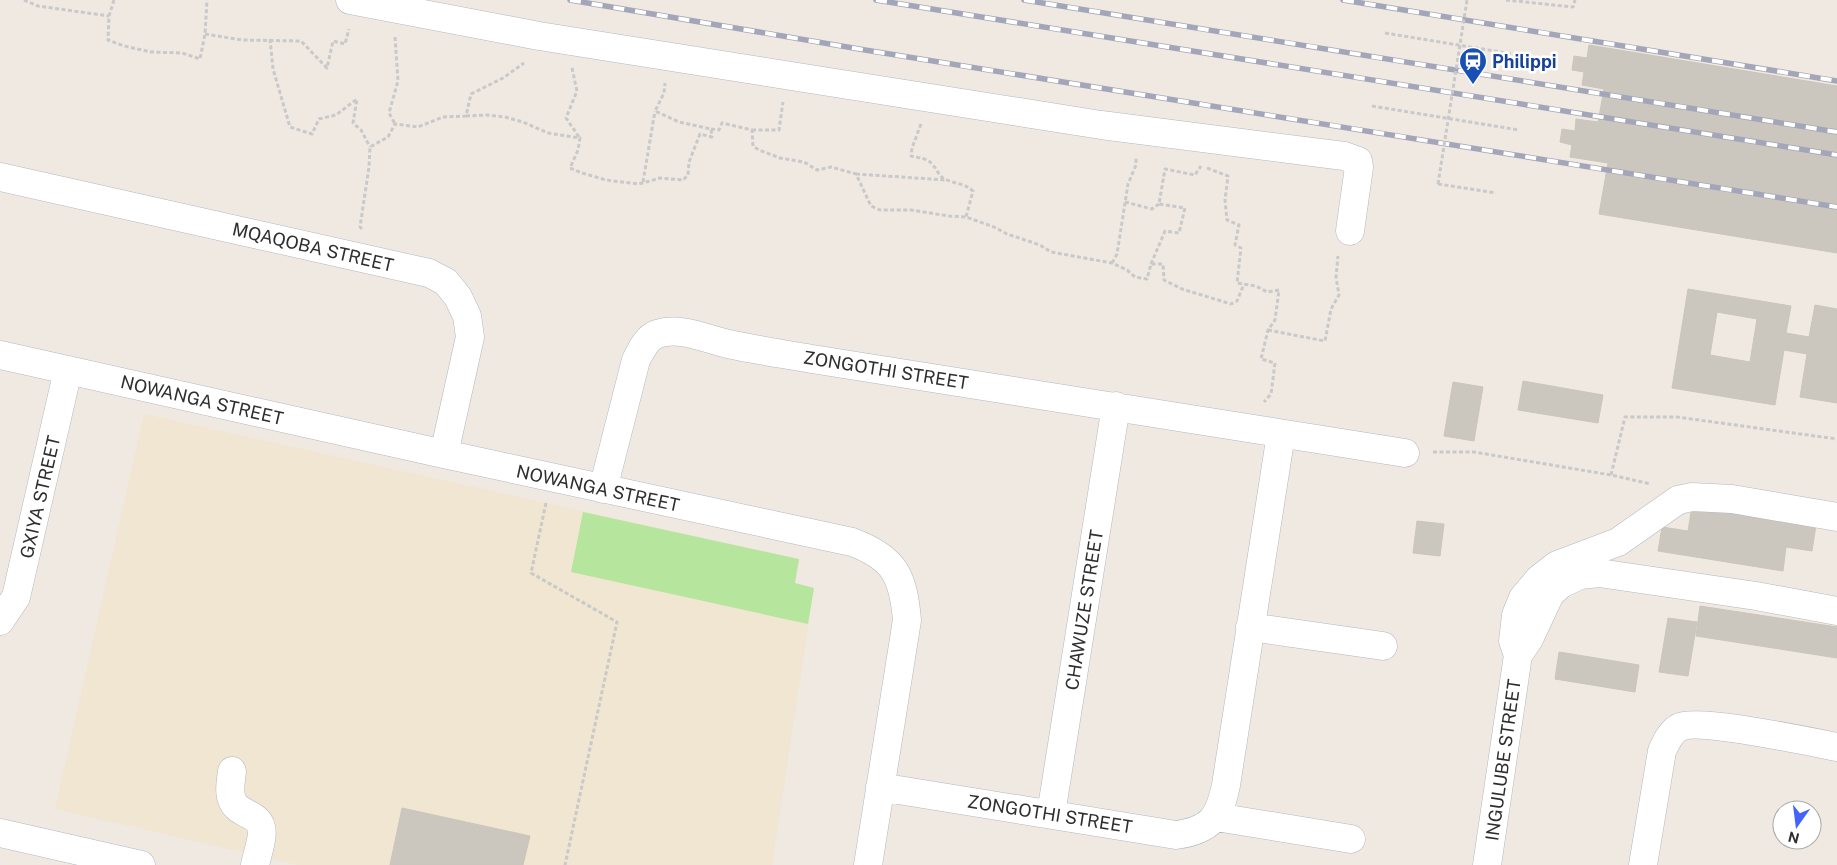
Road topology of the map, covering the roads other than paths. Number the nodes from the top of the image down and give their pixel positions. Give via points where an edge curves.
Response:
1 (352, 0) edge
2 (0, 177) edge
3 (1350, 231) road end
4 (0, 354) edge
5 (68, 370) junction
6 (1116, 406) junction
7 (1281, 434) junction
8 (1405, 453) road end
9 (444, 454) junction
10 (603, 489) junction
11 (1837, 516) edge
12 (1837, 611) edge
13 (0, 620) edge
14 (1250, 627) junction
15 (1383, 646) dead end
16 (1518, 654) junction
17 (1837, 747) edge
18 (232, 771) dead end
19 (880, 786) junction
20 (1051, 814) junction
21 (1216, 817) junction
22 (0, 833) edge
23 (1351, 839) dead end
24 (56, 856) edge
25 (141, 865) edge
26 (255, 865) edge
27 (868, 865) edge
28 (1487, 865) edge
29 (1643, 865) edge

1 - 3 street via 567,41 1142,131 1344,156 1358,162 1359,174
2 - 9 street, MQAQOBA STREET via 429,273 446,282 467,316 470,337
4 - 5 street, NOWANGA STREET
5 - 9 street, NOWANGA STREET
5 - 13 street, GXIYA STREET via 16,597
6 - 7 street, ZONGOTHI STREET
6 - 10 street, ZONGOTHI STREET via 812,359 670,331 655,335 643,345 636,360
6 - 20 street, CHAWUZE STREET
7 - 8 street, ZONGOTHI STREET
7 - 14 street
9 - 10 street, NOWANGA STREET
10 - 19 street, NOWANGA STREET via 852,542 872,549 889,563 903,590 907,620
11 - 16 street via 1732,499 1692,497 1678,500 1618,542 1557,565 1539,579 1523,598 1516,615 1513,641
12 - 16 street via 1599,573 1580,575 1560,584 1550,594 1529,639
14 - 15 street
14 - 21 street via 1226,785
16 - 28 street, INGULUBE STREET
17 - 29 street via 1717,726 1696,724 1680,727 1668,738 1662,751
18 - 26 street via 233,803 260,822 262,829
19 - 20 street, ZONGOTHI STREET
19 - 27 street, NOWANGA STREET
20 - 21 street, ZONGOTHI STREET via 1176,835 1193,832
21 - 23 street
22 - 24 street
24 - 25 street

